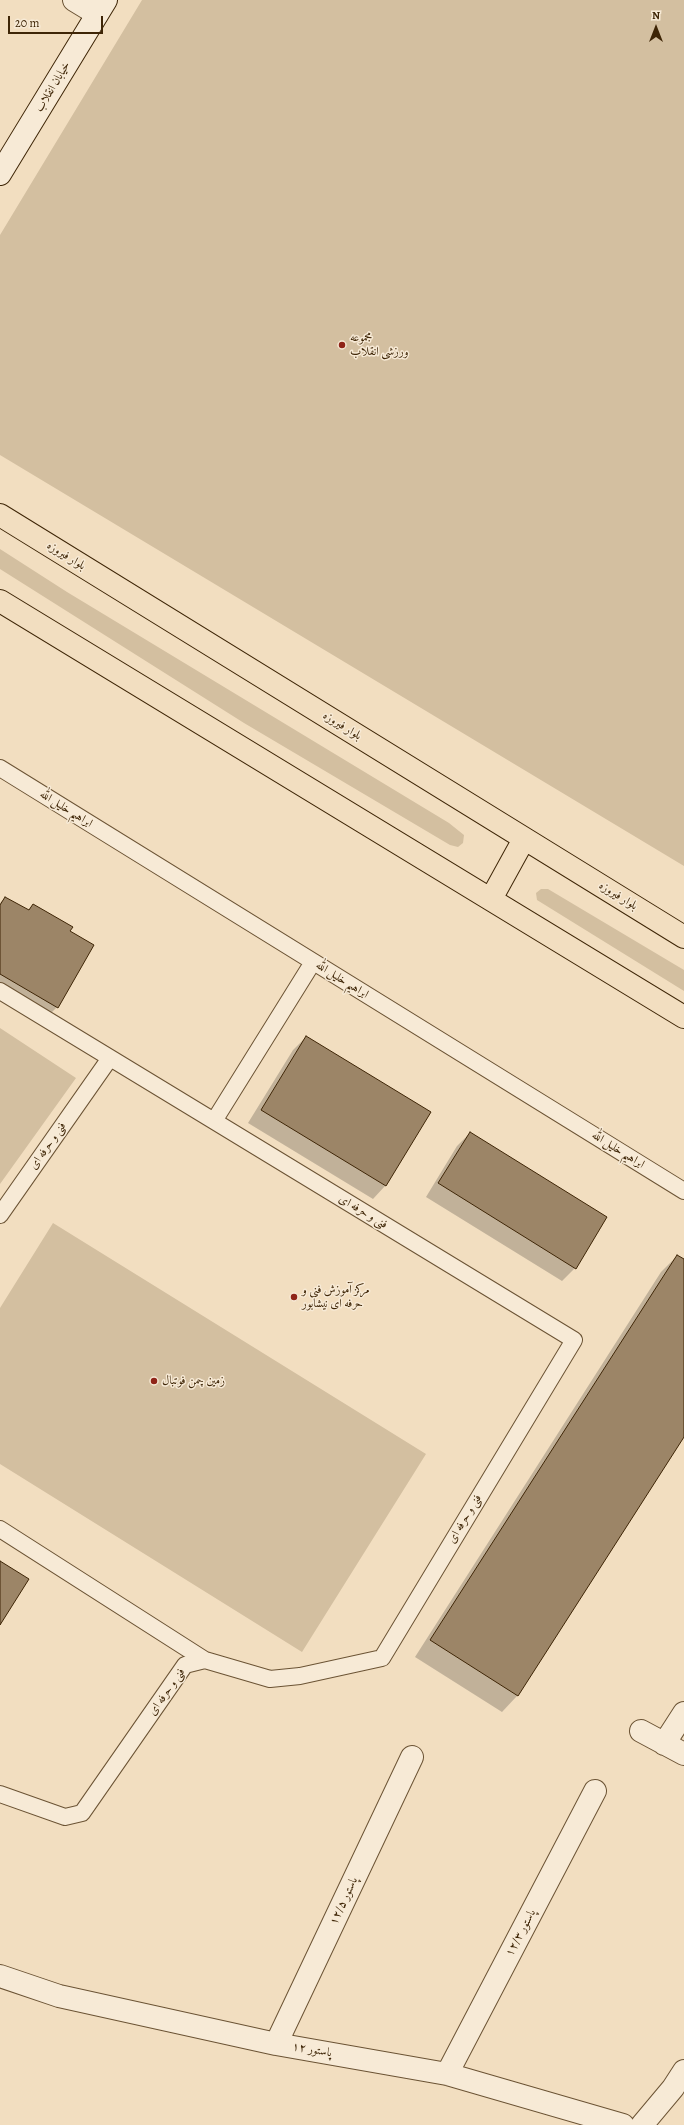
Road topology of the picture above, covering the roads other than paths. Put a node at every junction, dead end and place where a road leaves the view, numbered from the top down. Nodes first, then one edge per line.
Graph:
1 (74, 0) edge
2 (101, 7) edge
3 (0, 174) edge
4 (0, 516) edge
5 (0, 601) edge
6 (0, 768) edge
7 (524, 838) junction
8 (491, 899) junction
9 (684, 937) edge
10 (313, 962) junction
11 (0, 991) edge
12 (684, 1017) edge
13 (110, 1058) junction
14 (214, 1121) junction
15 (684, 1191) edge
16 (0, 1215) edge
17 (0, 1529) edge
18 (205, 1660) junction
19 (684, 1713) edge
20 (641, 1731) dead end
21 (664, 1744) junction
22 (684, 1754) edge
23 (412, 1758) dead end
24 (595, 1791) dead end
25 (0, 1794) edge
26 (0, 1976) edge
27 (276, 2044) junction
28 (447, 2074) junction
29 (680, 2084) edge
30 (623, 2125) edge
31 (642, 2125) edge

1 - 2 street
2 - 3 street, خیابان انقلاب
4 - 7 main road, بلوار فیروزه
5 - 8 main road
6 - 10 lane, ابراهیم خلیل الله
7 - 8 main road
7 - 9 main road, بلوار فیروزه
8 - 12 main road
10 - 14 lane
10 - 15 lane, ابراهیم خلیل الله
11 - 13 lane, فنی و حرفه ای
13 - 14 lane, فنی و حرفه ای
13 - 16 lane, فنی و حرفه ای
14 - 18 lane, فنی و حرفه ای
17 - 18 lane
18 - 25 lane, فنی و حرفه ای
19 - 21 street
20 - 21 street
21 - 22 street
23 - 27 street, پاستور ۱۲/۵
24 - 28 street, پاستور ۱۲/۳
26 - 27 street, ۱۲ پاستور
27 - 28 street, ۱۲ پاستور
28 - 30 street, ۱۲ پاستور
29 - 31 street

